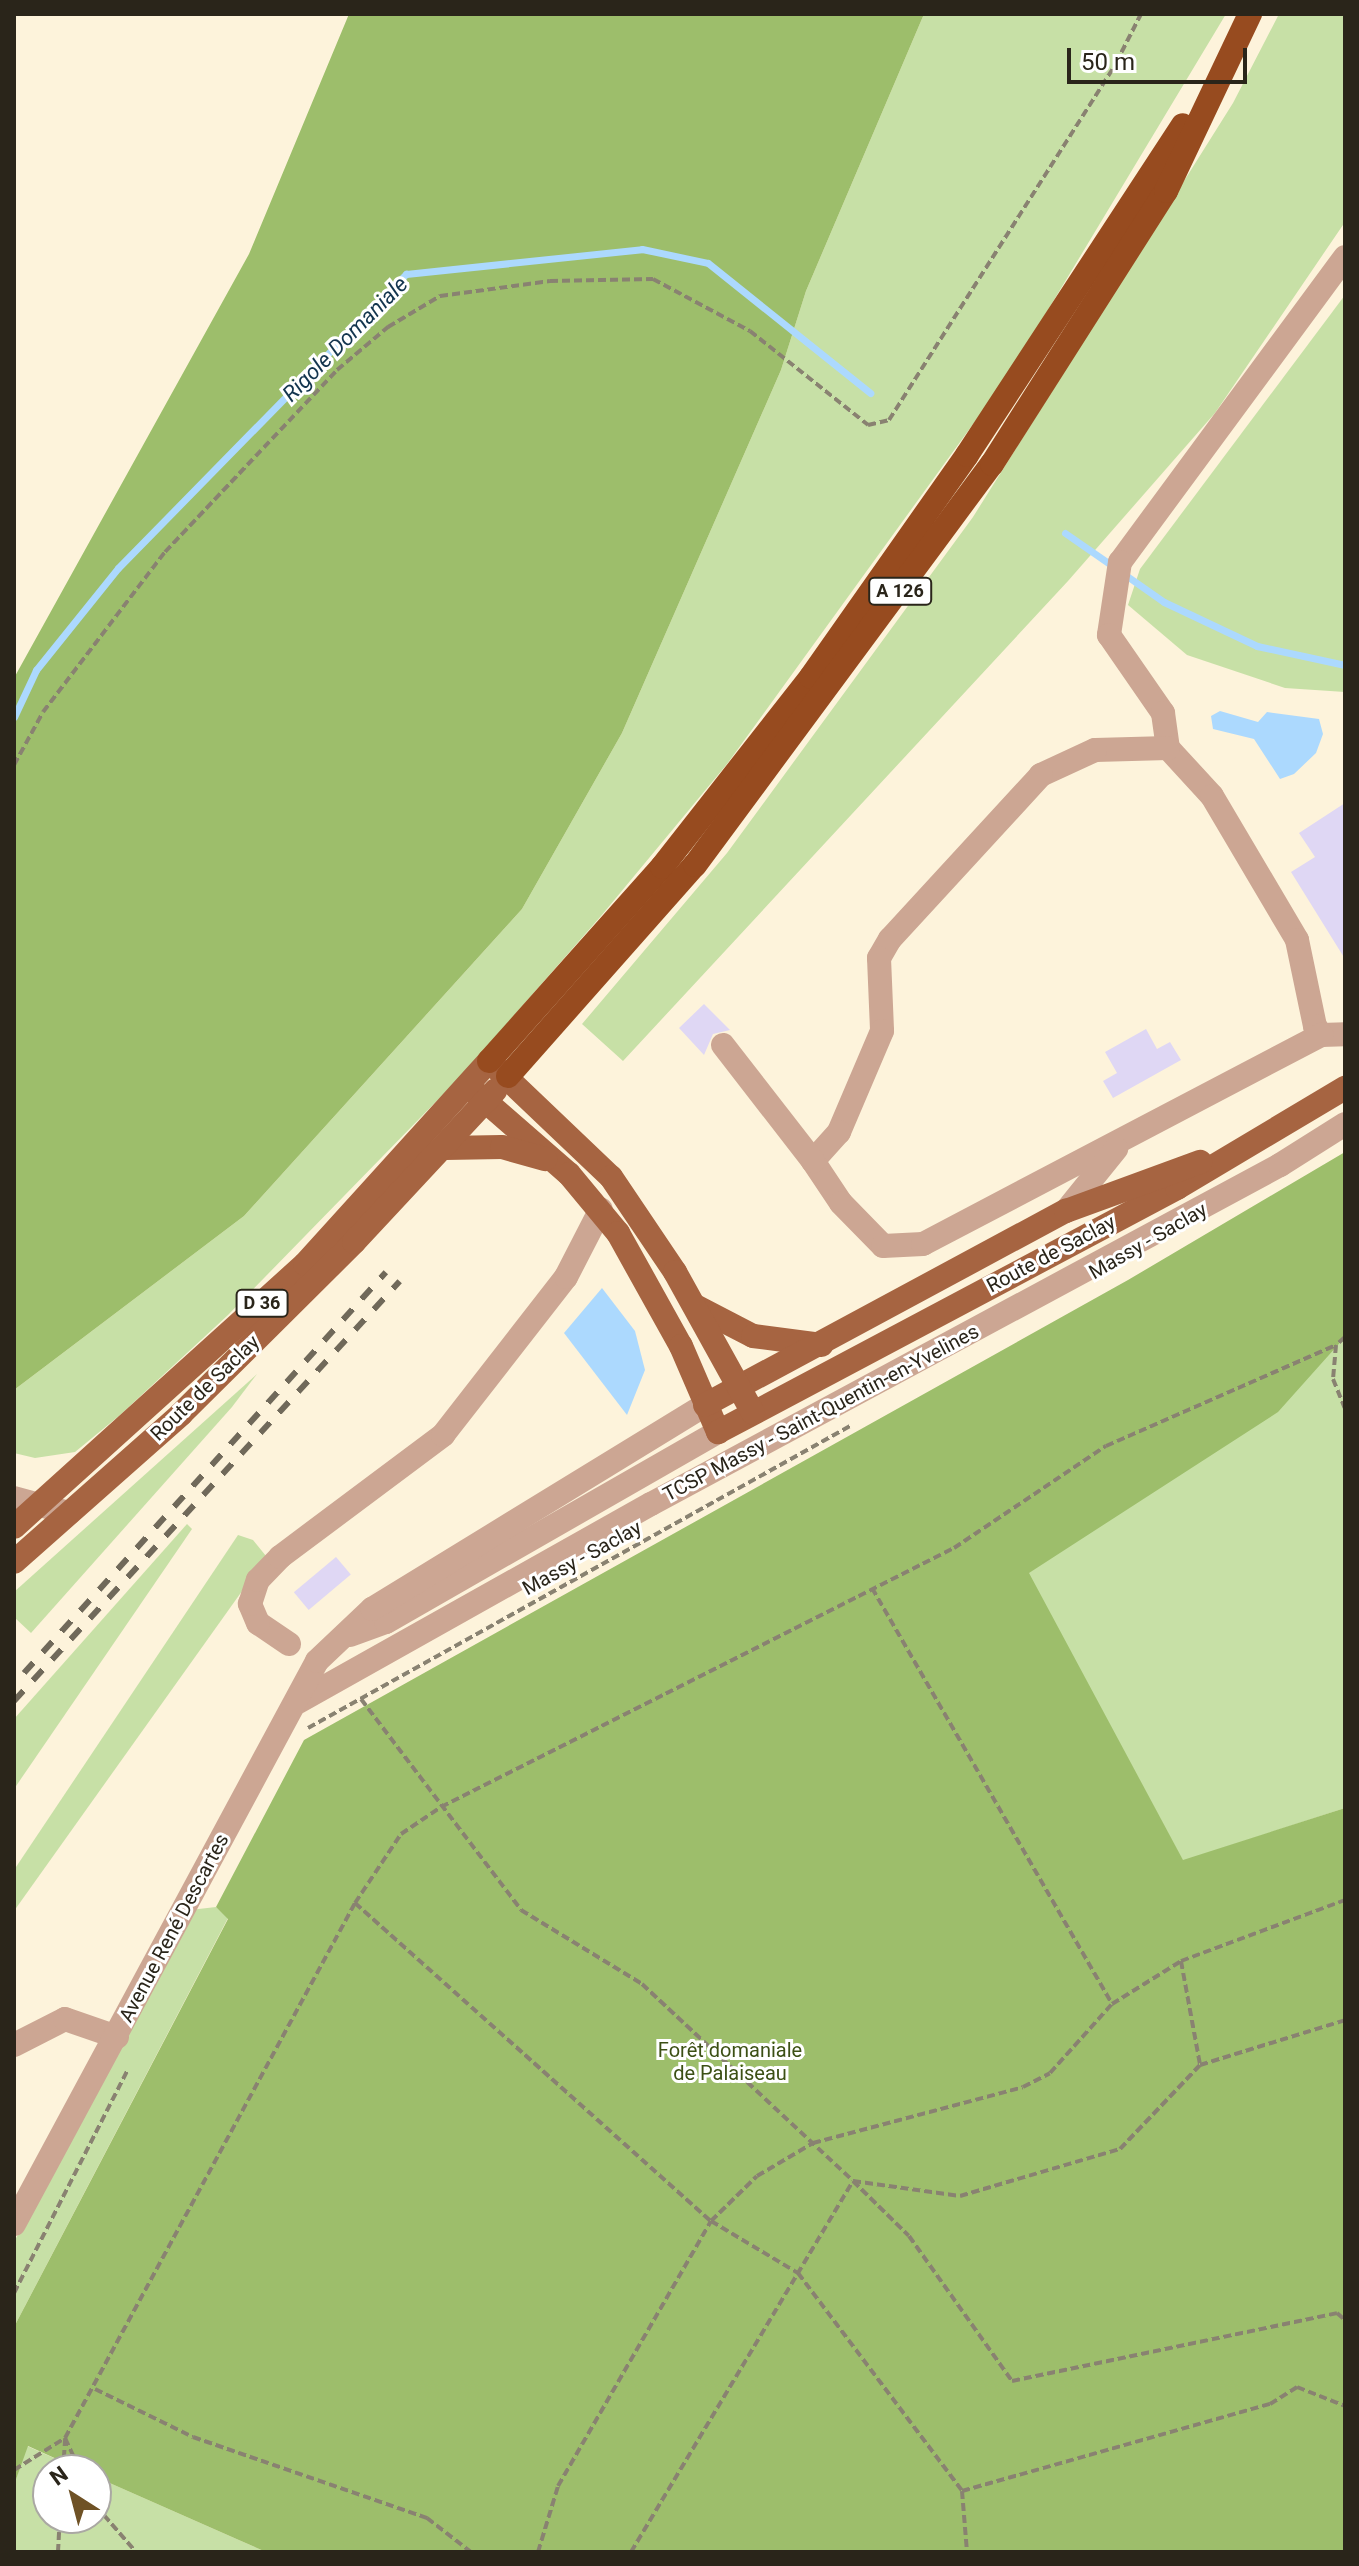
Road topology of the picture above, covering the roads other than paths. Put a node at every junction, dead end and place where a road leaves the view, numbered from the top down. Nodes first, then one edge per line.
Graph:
1 (1250, 14) edge
2 (1345, 257) edge
3 (1168, 748) junction
4 (1333, 1034) edge
5 (723, 1045) dead end
6 (498, 1069) junction
7 (1345, 1088) edge
8 (477, 1093) junction
9 (1345, 1124) edge
10 (1266, 1137) junction
11 (1123, 1141) junction
12 (445, 1148) junction
13 (813, 1161) junction
14 (555, 1162) junction
15 (601, 1209) junction
16 (1066, 1211) junction
17 (693, 1305) junction
18 (821, 1345) junction
19 (739, 1386) junction
20 (705, 1405) junction
21 (753, 1413) junction
22 (718, 1432) junction
23 (14, 1498) edge
24 (40, 1505) junction
25 (69, 1513) junction
26 (14, 1527) edge
27 (15, 1560) edge
28 (340, 1638) junction
29 (289, 1644) dead end
30 (298, 1702) junction
31 (117, 2037) junction
32 (14, 2045) edge
33 (14, 2224) edge

1 - 6 highway, A 126
2 - 3 street
3 - 4 street
3 - 13 street
4 - 11 street
5 - 13 street
6 - 8 main road, Route de Saclay / D 36
6 - 17 main road
7 - 10 main road, Route de Saclay
8 - 12 main road, Route de Saclay / D 36
8 - 14 main road
8 - 24 main road, Route de Saclay / D 36
9 - 30 street, TCSP Massy - Saint-Quentin-en-Yvelines
10 - 16 main road
10 - 21 main road, Route de Saclay
11 - 13 street
11 - 16 street
12 - 14 main road
12 - 25 main road, Route de Saclay / D 36
14 - 15 main road
15 - 20 main road
15 - 29 street
16 - 18 main road
17 - 18 main road
17 - 19 main road
18 - 19 main road
19 - 20 main road
19 - 21 main road
20 - 22 main road
20 - 28 street, Avenue René Descartes
21 - 22 main road, Route de Saclay
22 - 28 street
23 - 24 street
24 - 25 street
24 - 26 main road, Route de Saclay / D 36
25 - 27 main road, Route de Saclay / D 36
28 - 30 street, Avenue René Descartes
30 - 31 street, Avenue René Descartes
31 - 32 street
31 - 33 street, Avenue René Descartes

